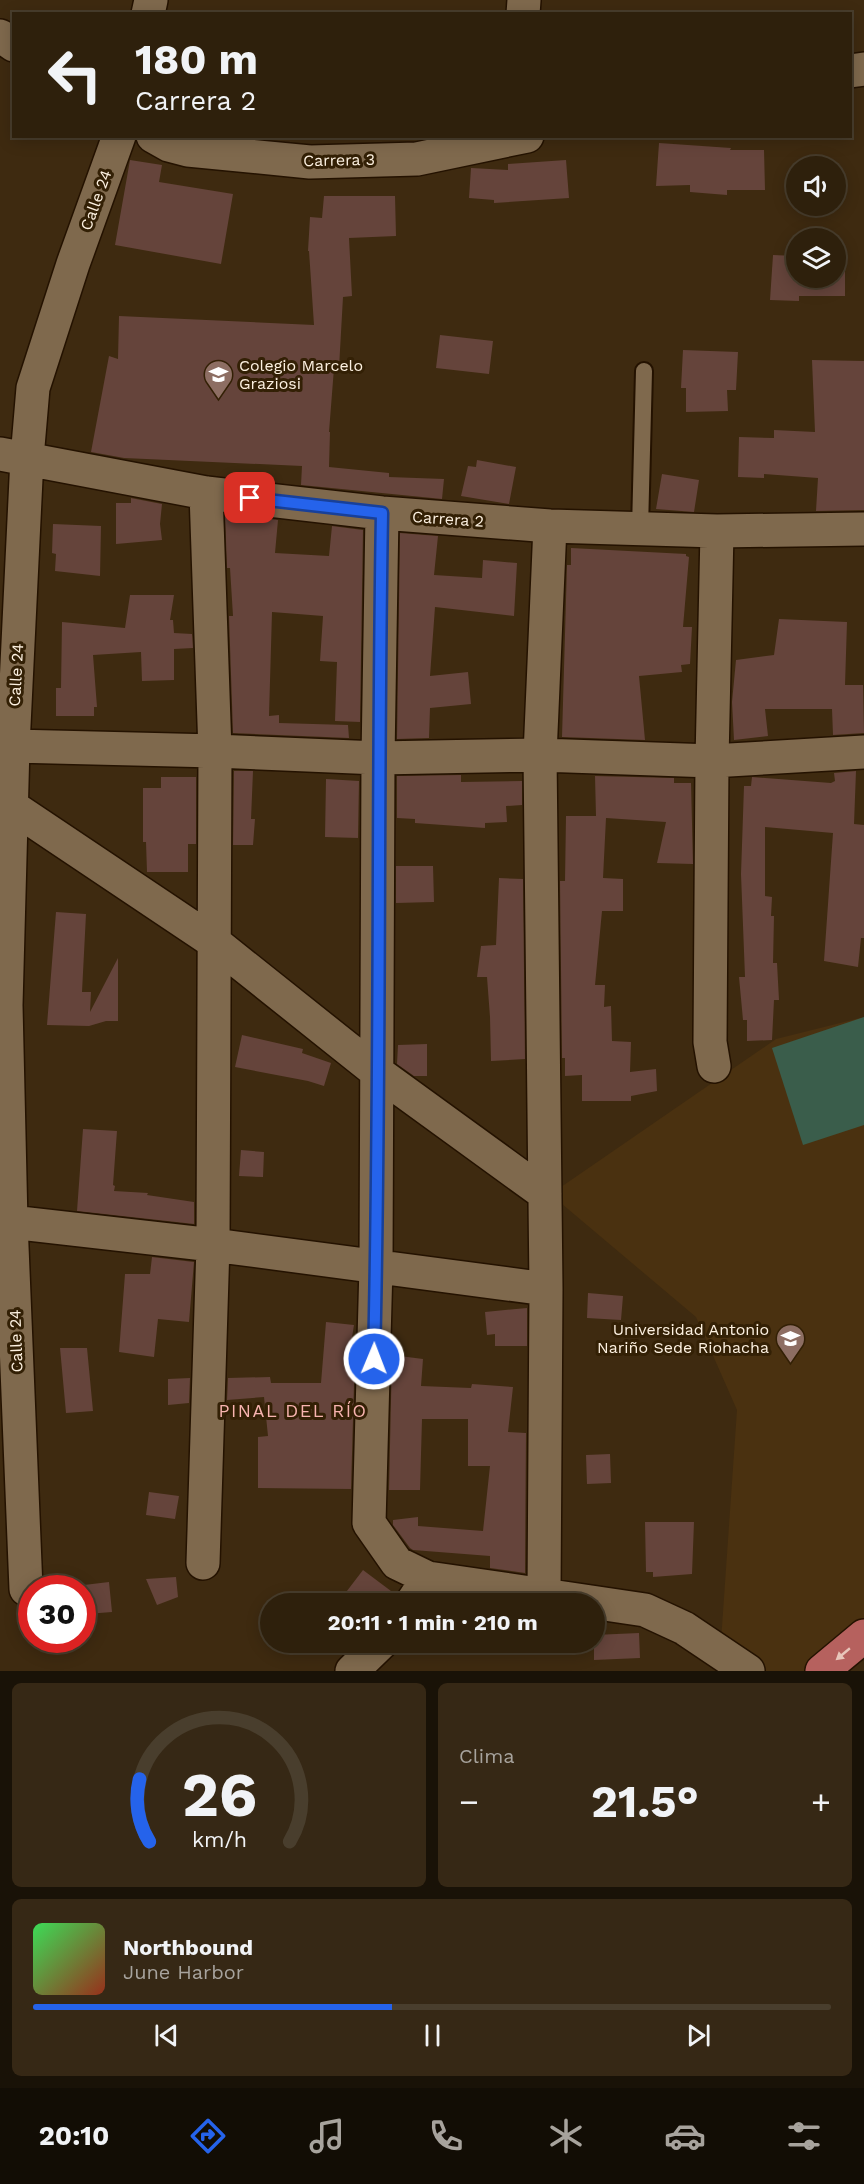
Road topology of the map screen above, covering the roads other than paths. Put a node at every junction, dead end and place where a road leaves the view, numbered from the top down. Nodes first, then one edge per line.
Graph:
1 (118, 138) edge
2 (157, 138) edge
3 (518, 138) edge
4 (644, 372) dead end
5 (13, 456) edge
6 (206, 493) junction
7 (382, 513) junction
8 (550, 526) junction
9 (640, 529) junction
10 (864, 529) edge
11 (717, 531) junction
12 (13, 746) junction
13 (215, 751) junction
14 (864, 752) edge
15 (540, 755) junction
16 (378, 759) junction
17 (712, 761) junction
18 (11, 806) junction
19 (214, 942) junction
20 (3, 1003) edge
21 (714, 1066) dead end
22 (377, 1072) junction
23 (545, 1194) junction
24 (11, 1222) junction
25 (213, 1245) junction
26 (376, 1266) junction
27 (546, 1289) junction
28 (203, 1563) dead end
29 (25, 1575) edge
30 (420, 1591) edge
31 (482, 1593) edge
32 (544, 1593) edge
33 (605, 1604) edge
34 (864, 1636) edge
35 (371, 1653) edge
36 (352, 1671) edge
37 (748, 1671) edge
38 (822, 1671) edge

1 - 5 street, Calle 24
2 - 3 street, Carrera 3
4 - 9 lane
5 - 6 street, Carrera 2
5 - 12 street, Calle 24
6 - 7 street, Carrera 2
6 - 13 street
7 - 8 street, Carrera 2
7 - 16 street
8 - 9 street, Carrera 2
8 - 15 street
9 - 11 street, Carrera 2
10 - 11 street, Carrera 2
11 - 17 street
12 - 13 street
12 - 18 street, Calle 24
13 - 16 street
13 - 19 street
14 - 17 street
15 - 16 street
15 - 17 street
15 - 23 street
16 - 22 street
17 - 21 street
18 - 19 street
18 - 20 street, Calle 24
19 - 22 street
19 - 25 street
20 - 24 street, Calle 24
22 - 23 street
22 - 26 street
23 - 27 street
24 - 25 street
24 - 29 street, Calle 24
25 - 26 street
25 - 28 street
26 - 27 street
26 - 30 street
27 - 32 street
30 - 31 street
33 - 37 street
34 -> 38 highway
35 - 36 street

